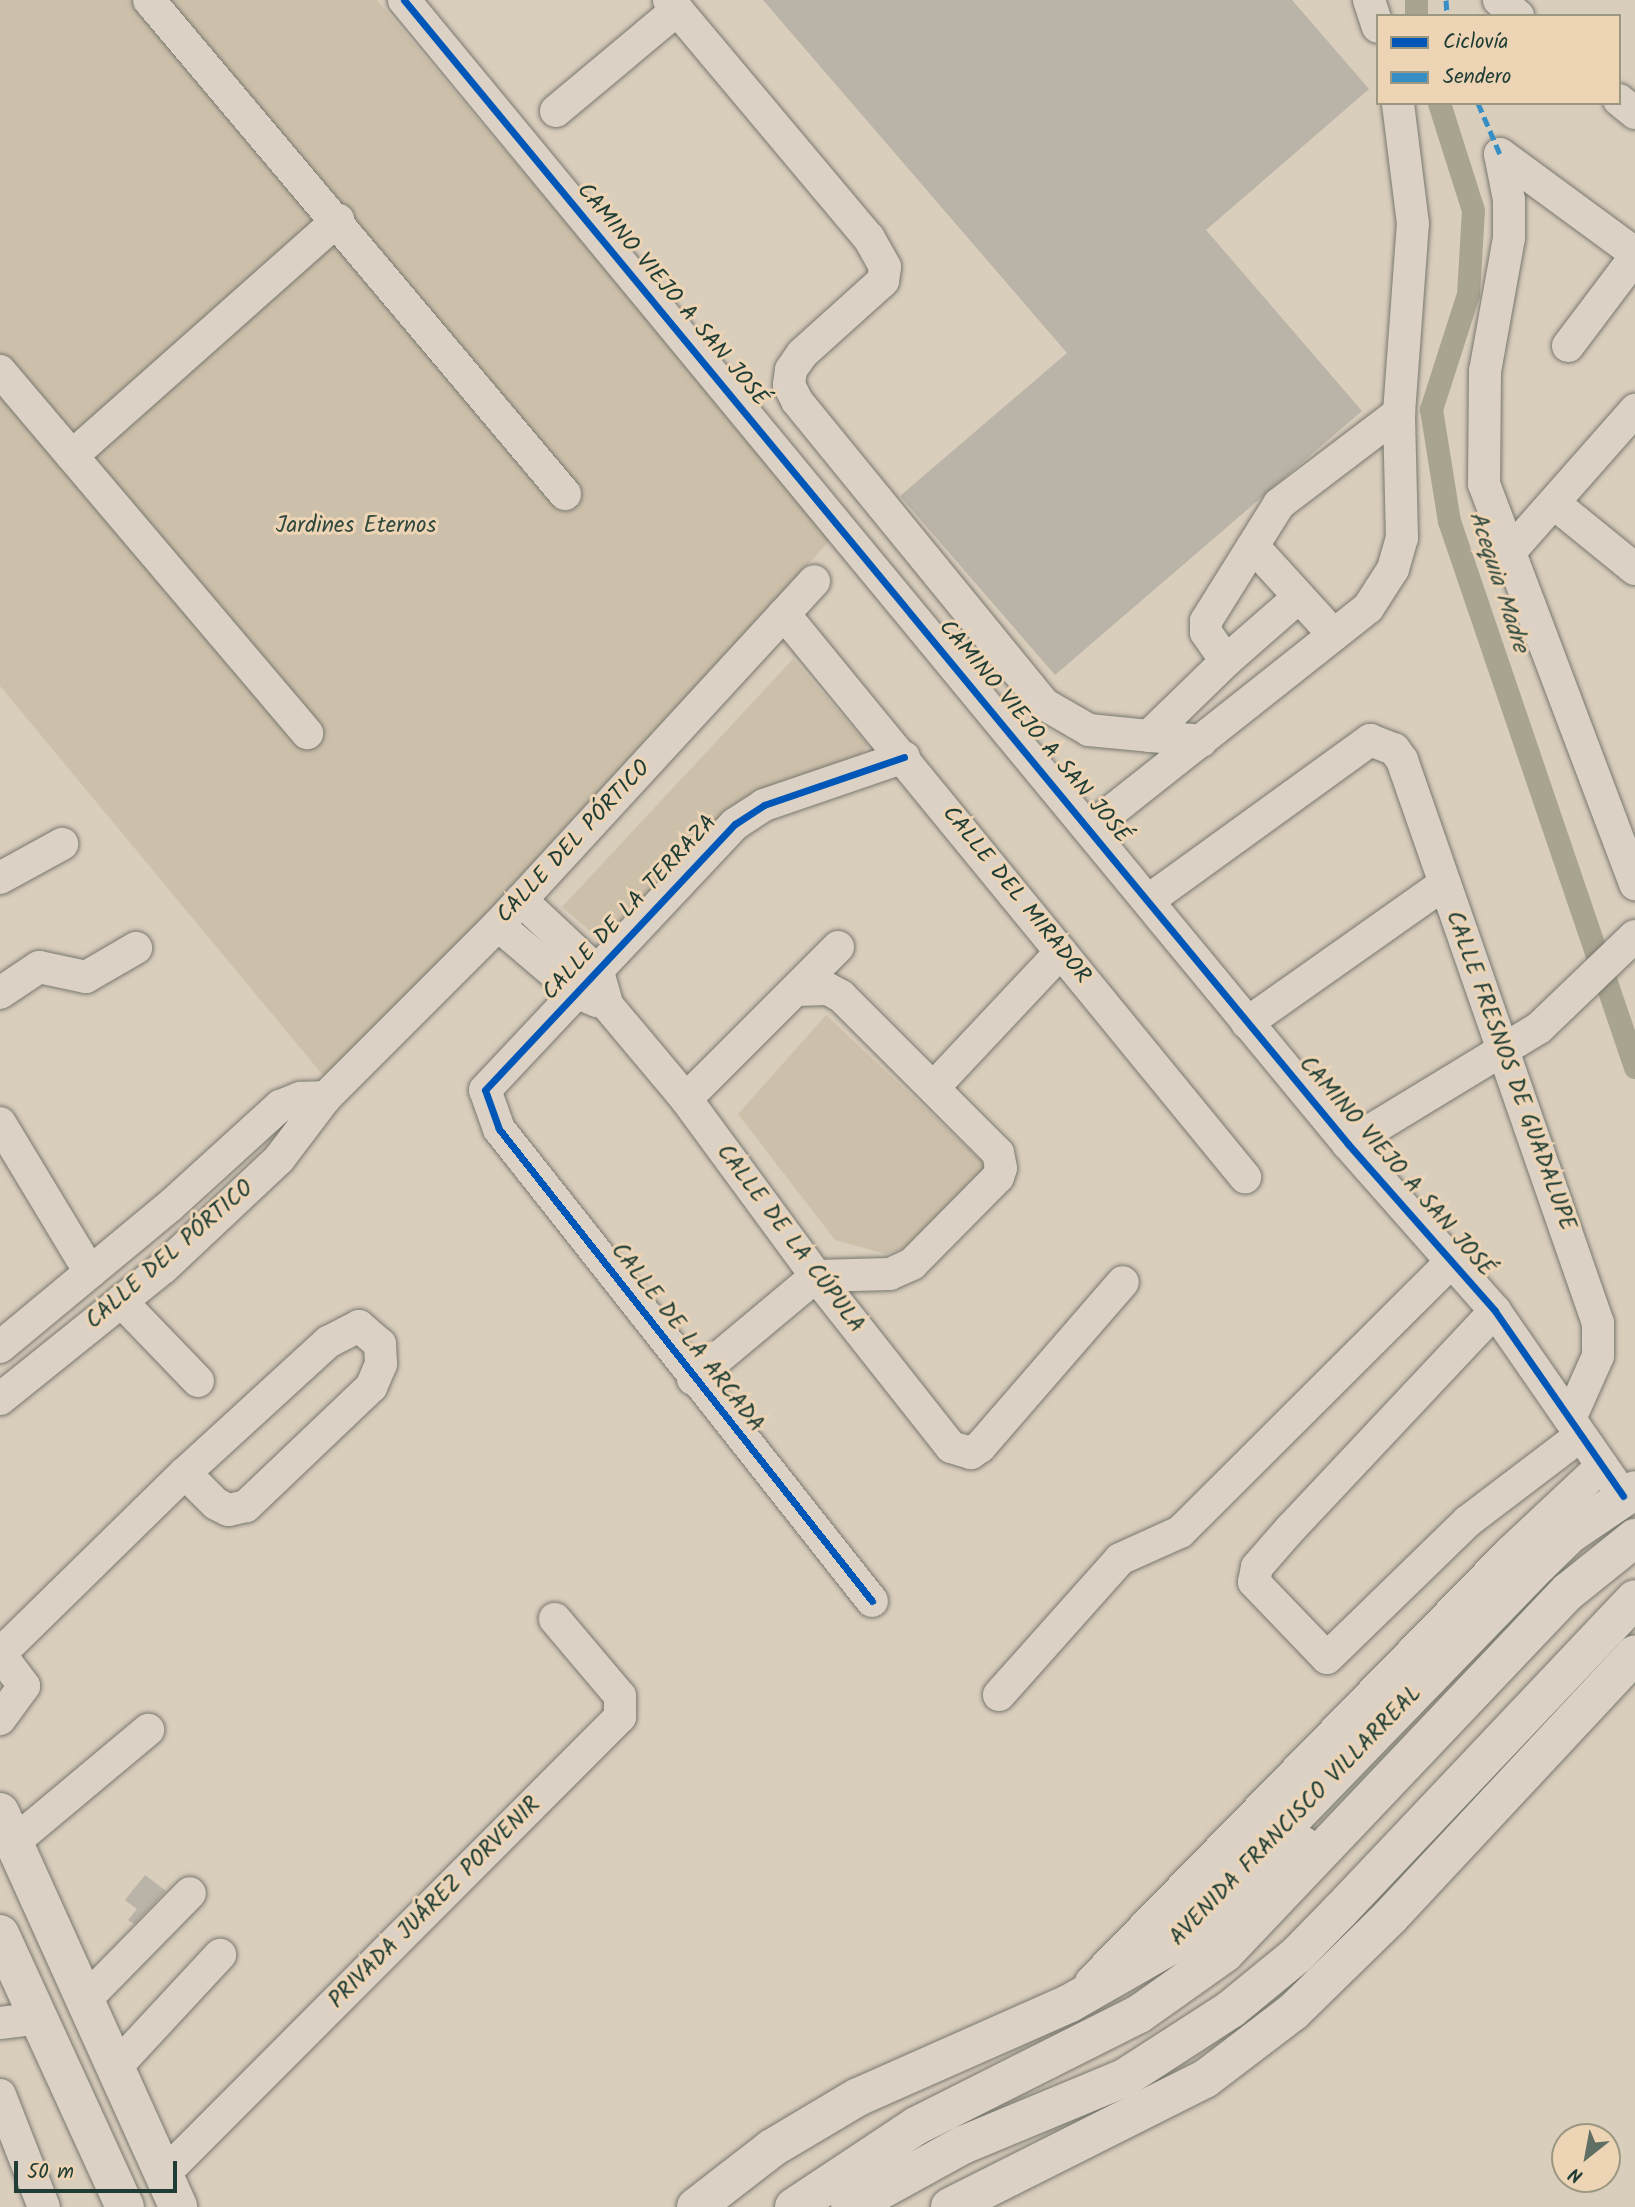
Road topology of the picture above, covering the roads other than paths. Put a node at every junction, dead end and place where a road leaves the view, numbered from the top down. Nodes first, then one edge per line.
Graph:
1 (149, 0) edge
2 (404, 0) edge
3 (1369, 0) edge
4 (673, 5) edge
5 (1376, 21) edge
6 (1621, 102) edge
7 (1398, 105) edge
8 (556, 111) dead end
9 (1635, 113) edge
10 (338, 220) junction
11 (1635, 255) edge
12 (1568, 346) dead end
13 (0, 371) edge
14 (1635, 410) edge
15 (1399, 412) junction
16 (72, 456) junction
17 (565, 494) dead end
18 (1555, 504) junction
19 (1253, 546) junction
20 (1509, 553) junction
21 (1635, 569) edge
22 (814, 581) dead end
23 (1299, 597) junction
24 (784, 614) junction
25 (1334, 635) junction
26 (1226, 662) junction
27 (307, 733) dead end
28 (1149, 736) junction
29 (1201, 741) junction
30 (904, 757) junction
31 (1089, 829) junction
32 (62, 844) dead end
33 (0, 878) edge
34 (1444, 884) junction
35 (1635, 884) edge
36 (521, 900) junction
37 (1149, 900) junction
38 (498, 925) junction
39 (1628, 943) edge
40 (838, 947) dead end
41 (136, 948) dead end
42 (1061, 952) junction
43 (588, 983) junction
44 (797, 990) junction
45 (0, 993) edge
46 (1247, 1023) junction
47 (1504, 1047) junction
48 (934, 1086) junction
49 (485, 1090) joint
50 (326, 1097) junction
51 (685, 1099) junction
52 (0, 1123) edge
53 (1348, 1144) junction
54 (1245, 1177) dead end
55 (1452, 1261) junction
56 (90, 1272) junction
57 (816, 1276) junction
58 (1123, 1282) dead end
59 (121, 1301) junction
60 (1495, 1311) junction
61 (0, 1347) edge
62 (693, 1379) junction
63 (198, 1381) dead end
64 (0, 1399) edge
65 (1575, 1427) junction
66 (185, 1473) junction
67 (1620, 1484) edge
68 (1635, 1538) edge
69 (1635, 1599) edge
70 (872, 1601) dead end
71 (555, 1619) dead end
72 (1, 1654) edge
73 (1635, 1654) edge
74 (999, 1695) dead end
75 (1466, 1705) junction
76 (0, 1719) edge
77 (148, 1730) dead end
78 (7, 1827) edge
79 (16, 1884) edge
80 (190, 1893) dead end
81 (0, 1934) edge
82 (1168, 1947) junction
83 (220, 1955) dead end
84 (84, 2001) junction
85 (1070, 2003) junction
86 (38, 2018) junction
87 (0, 2023) edge
88 (114, 2069) junction
89 (0, 2095) edge
90 (170, 2191) edge
91 (44, 2207) edge
92 (124, 2207) edge
93 (696, 2207) edge
94 (794, 2207) edge
95 (850, 2207) edge
96 (950, 2207) edge

1 - 10 street
2 - 31 street, CAMINO VIEJO A SAN JOSÉ
3 - 5 street
4 - 8 street
4 - 28 street
6 - 9 street
7 - 15 street
10 - 16 street
10 - 17 street
11 - 12 street
11 - 20 street
13 - 16 street
14 - 18 street
15 - 19 street
15 - 25 street
16 - 27 street
18 - 20 street
18 - 21 street
19 - 23 street
19 - 26 street
20 - 35 street
22 - 24 street, CALLE DEL PÓRTICO
23 - 25 street
23 - 26 street
24 - 30 street, CALLE DEL MIRADOR
24 - 36 street, CALLE DEL PÓRTICO
25 - 29 street
26 - 28 street
28 - 29 street
29 - 31 street
30 - 42 street, CALLE DEL MIRADOR
30 - 43 street, CALLE DE LA TERRAZA
31 - 37 street, CAMINO VIEJO A SAN JOSÉ
32 - 33 street
34 - 37 street, CALLE FRESNOS DE GUADALUPE
34 - 46 street
34 - 47 street, CALLE FRESNOS DE GUADALUPE
36 - 38 street, CALLE DEL PÓRTICO
36 - 43 street, CALLE DE LA CÚPULA
37 - 46 street, CAMINO VIEJO A SAN JOSÉ
38 - 43 street, CALLE DE LA CÚPULA
38 - 50 street, CALLE DEL PÓRTICO
39 - 47 street
40 - 44 street
41 - 45 street
42 - 48 street
42 - 54 street, CALLE DEL MIRADOR
43 - 49 street, CALLE DE LA TERRAZA
43 - 51 street, CALLE DE LA CÚPULA
44 - 48 street
44 - 51 street
46 - 53 street, CAMINO VIEJO A SAN JOSÉ
47 - 53 street
47 - 65 street, CALLE FRESNOS DE GUADALUPE
48 - 57 street
49 - 62 street, CALLE DE LA ARCADA
50 - 56 street, CALLE DEL PÓRTICO
50 - 59 street, CALLE DEL PÓRTICO
51 - 57 street, CALLE DE LA CÚPULA
52 - 56 street
53 - 55 street, CAMINO VIEJO A SAN JOSÉ
55 - 60 street, CAMINO VIEJO A SAN JOSÉ
55 - 74 street
56 - 61 street, CALLE DEL PÓRTICO
57 - 58 street, CALLE DE LA CÚPULA
57 - 62 street
59 - 63 street
59 - 64 street, CALLE DEL PÓRTICO
60 - 65 street, CAMINO VIEJO A SAN JOSÉ
60 - 65 street
62 - 70 street, CALLE DE LA ARCADA
65 - 67 street, CAMINO VIEJO A SAN JOSÉ
66 - 66 street
66 - 72 street
67 - 82 main road, AVENIDA FRANCISCO VILLARREAL
67 - 85 street
68 - 75 main road, AVENIDA FRANCISCO VILLARREAL
69 - 95 main road
71 - 90 street, PRIVADA JUÁREZ PORVENIR
72 - 76 street
73 - 96 main road
75 - 82 main road
75 - 94 main road, AVENIDA FRANCISCO VILLARREAL
77 - 78 street
78 - 79 main road
79 - 84 main road
80 - 84 street
81 - 86 main road
82 - 85 main road, AVENIDA FRANCISCO VILLARREAL
83 - 88 street
84 - 88 main road
85 - 93 main road, AVENIDA FRANCISCO VILLARREAL
86 - 87 street
86 - 92 main road
88 - 90 main road
89 - 91 street

